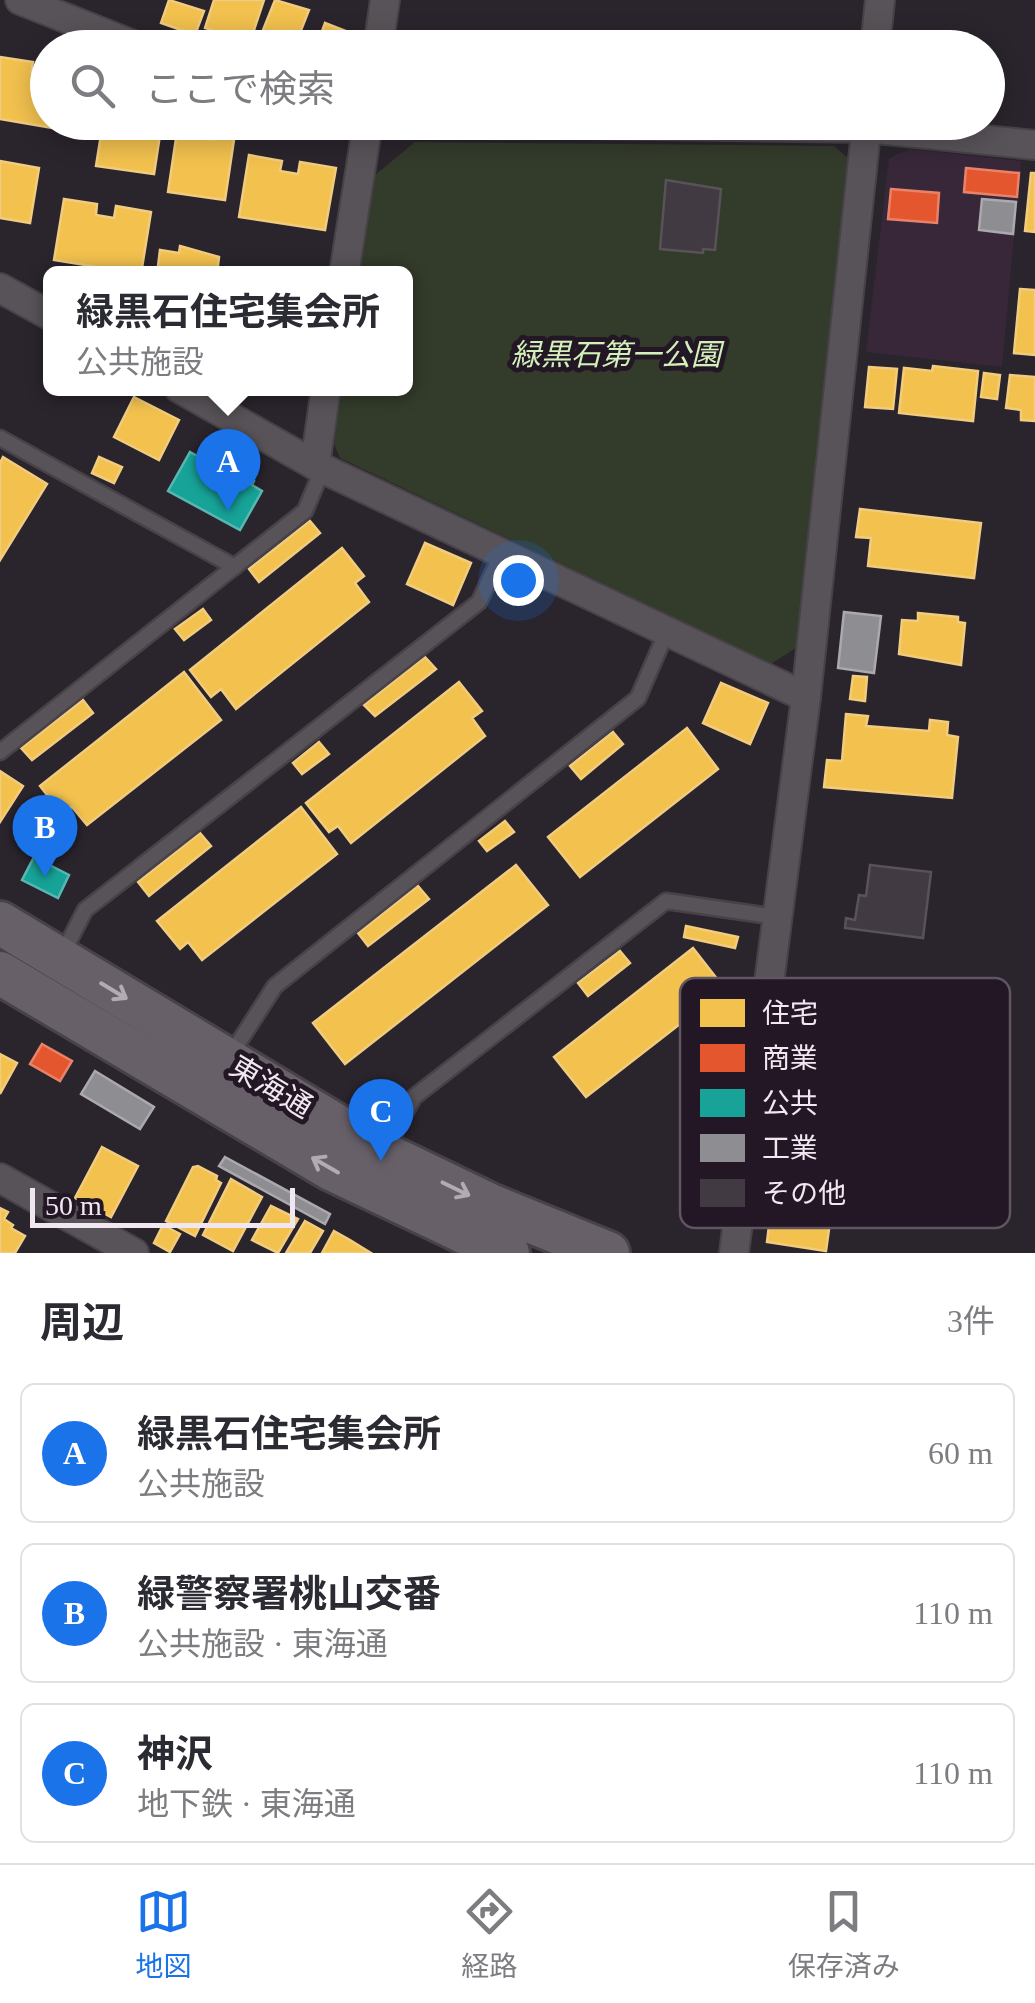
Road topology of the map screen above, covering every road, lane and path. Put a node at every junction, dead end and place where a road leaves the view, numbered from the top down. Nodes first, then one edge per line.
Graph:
1 (20, 0) edge
2 (385, 0) edge
3 (880, 0) edge
4 (96, 30) edge
5 (381, 30) edge
6 (877, 30) edge
7 (365, 140) edge
8 (865, 140) edge
9 (993, 140) edge
10 (1035, 145) edge
11 (345, 266) edge
12 (0, 288) edge
13 (43, 312) edge
14 (193, 396) edge
15 (325, 396) edge
16 (0, 438) edge
17 (319, 467) junction
18 (502, 553) junction
19 (234, 567) junction
20 (667, 631) junction
21 (806, 697) junction
22 (0, 752) edge
23 (778, 916) junction
24 (30, 941) edge
25 (770, 978) edge
26 (3, 981) edge
27 (228, 1061) junction
28 (384, 1154) junction
29 (0, 1178) edge
30 (737, 1228) edge
31 (134, 1253) edge
32 (508, 1253) edge
33 (608, 1253) edge
34 (734, 1253) edge

1 - 4 street
2 - 5 street
3 - 6 street
7 - 11 street
8 - 21 street
9 - 10 street
12 - 13 street
14 - 17 street
15 - 17 street
16 - 19 lane
17 - 18 street
17 - 19 lane
18 - 20 street
18 - 24 lane
19 - 22 lane
20 - 21 street
20 - 27 lane
21 - 23 street
23 - 25 street
23 - 28 lane
24 - 26 street
24 -> 27 main road, 東海通
32 -> 26 main road, 東海通
27 - 28 main road, 東海通
28 -> 33 main road, 東海通
29 - 31 street
30 - 34 street

